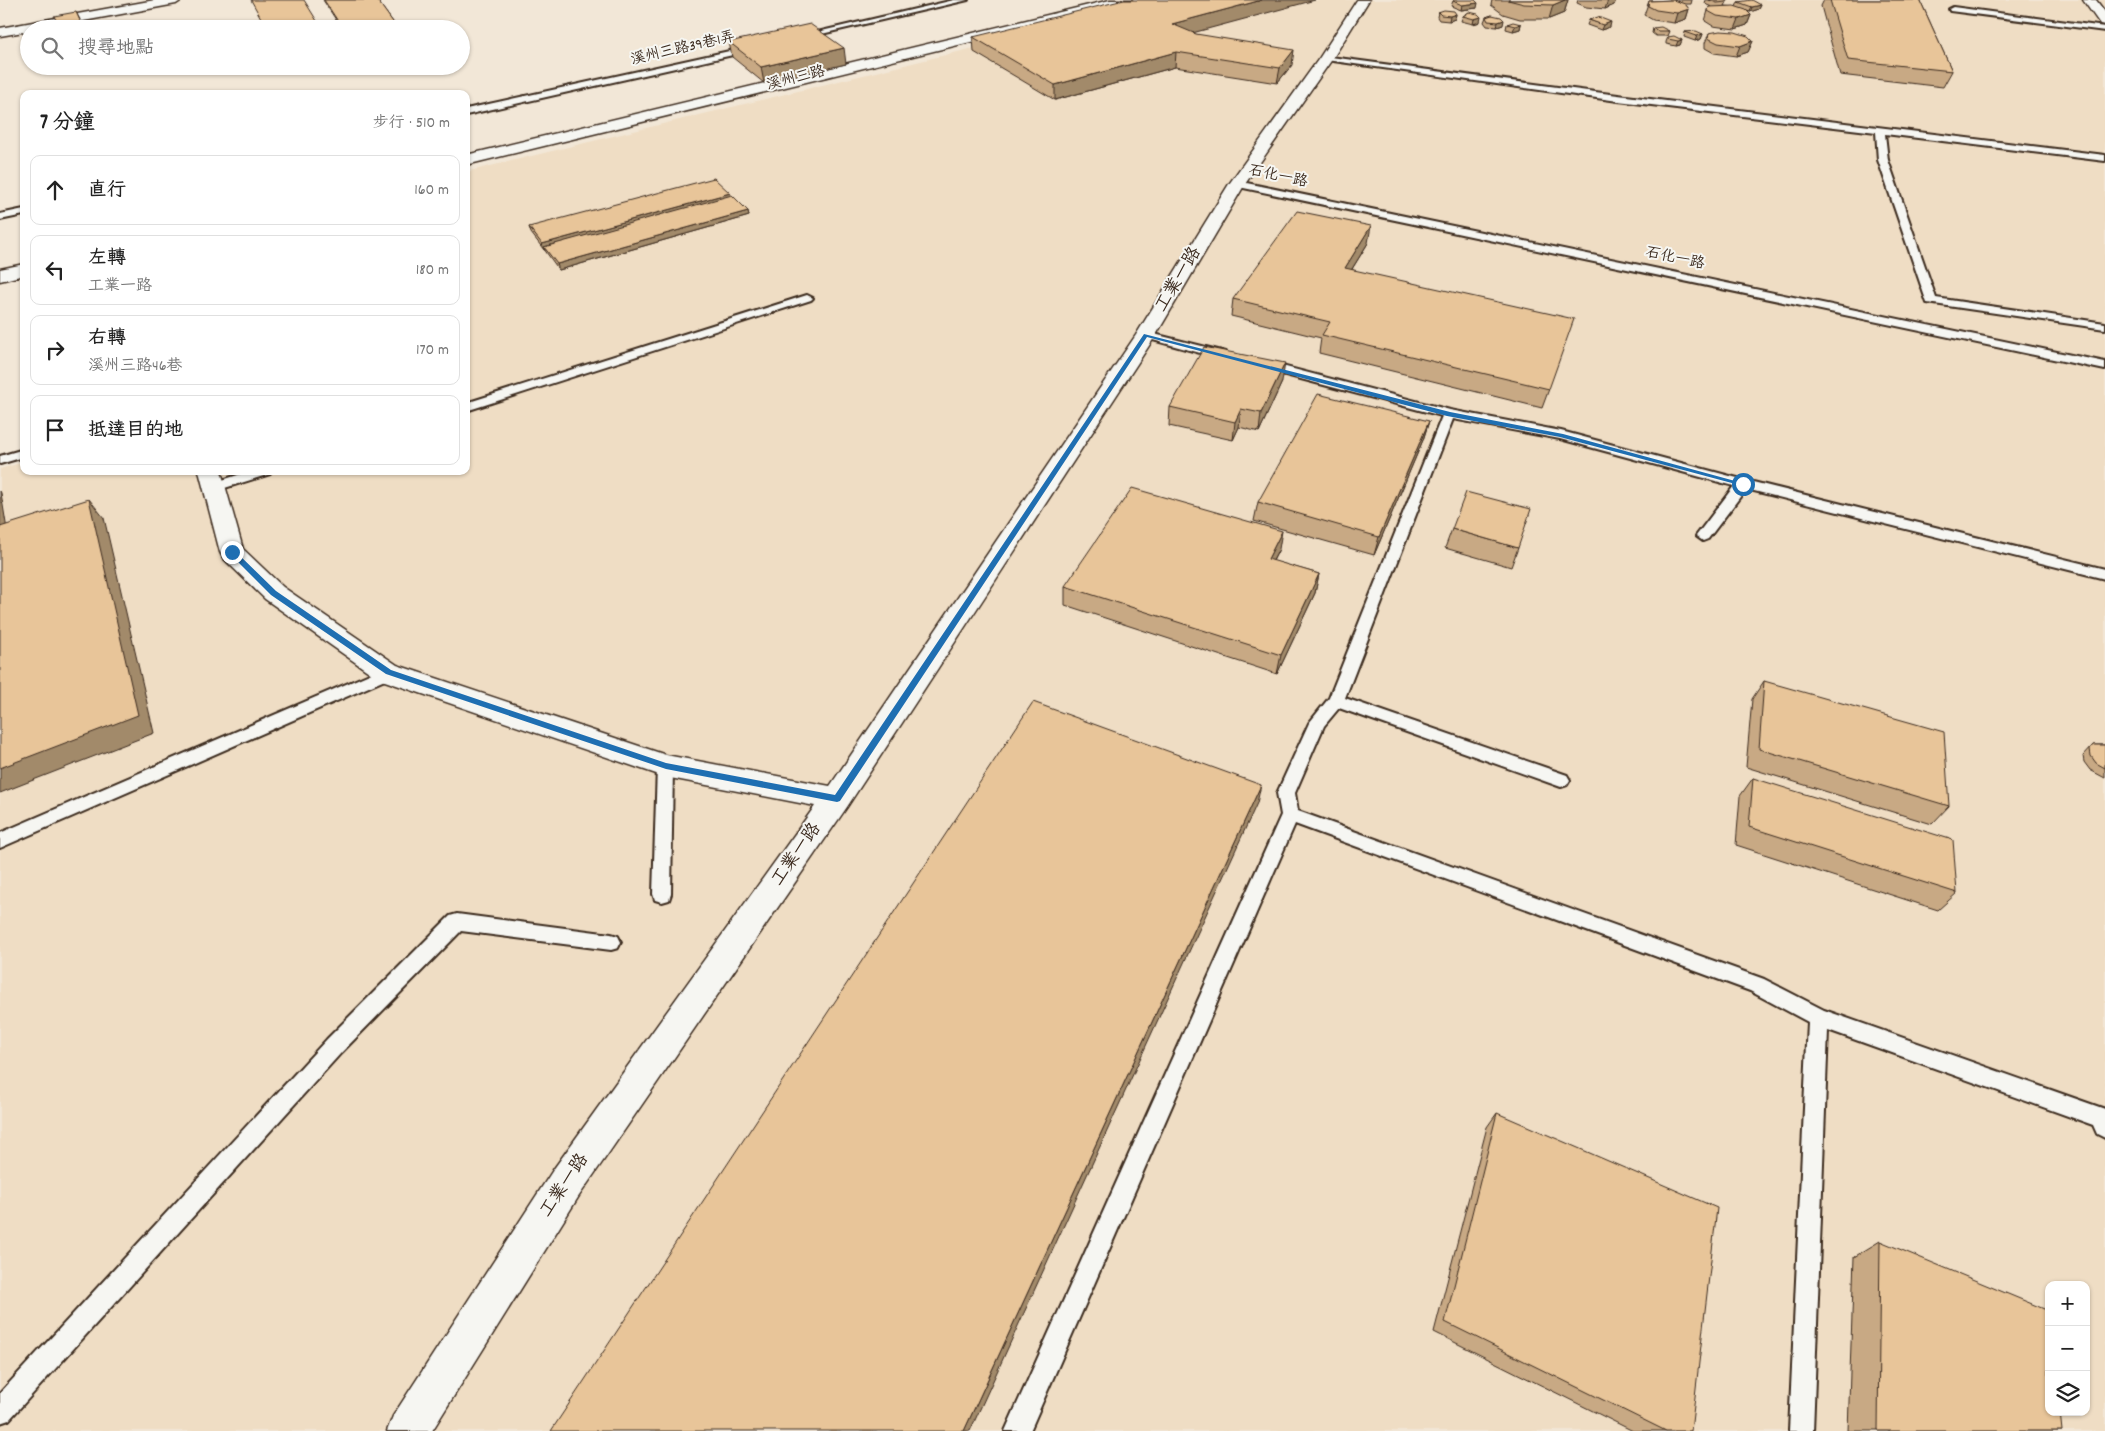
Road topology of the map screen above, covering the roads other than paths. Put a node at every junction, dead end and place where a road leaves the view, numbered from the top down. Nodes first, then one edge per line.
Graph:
1 (176, 0) edge
2 (964, 0) edge
3 (1126, 0) edge
4 (1363, 0) edge
5 (2089, 0) edge
6 (1953, 9) dead end
7 (66, 20) edge
8 (2105, 21) edge
9 (20, 28) edge
10 (2105, 29) edge
11 (0, 32) edge
12 (788, 40) edge
13 (759, 46) edge
14 (1326, 58) junction
15 (470, 111) edge
16 (1880, 131) junction
17 (2105, 158) edge
18 (470, 159) edge
19 (1237, 184) junction
20 (20, 213) edge
21 (0, 217) edge
22 (20, 270) edge
23 (0, 275) edge
24 (807, 298) dead end
25 (2105, 326) edge
26 (1146, 335) junction
27 (1231, 357) edge
28 (1250, 362) edge
29 (2105, 366) edge
30 (470, 401) edge
31 (1449, 414) junction
32 (20, 454) edge
33 (0, 460) edge
34 (238, 475) edge
35 (212, 479) edge
36 (1743, 484) junction
37 (1703, 536) dead end
38 (2105, 574) edge
39 (388, 672) junction
40 (1336, 701) junction
41 (666, 766) junction
42 (1561, 780) dead end
43 (837, 799) junction
44 (1290, 815) junction
45 (0, 841) edge
46 (662, 894) dead end
47 (611, 942) dead end
48 (1818, 1017) junction
49 (2105, 1127) edge
50 (0, 1411) edge
51 (408, 1431) edge
52 (1018, 1431) edge
53 (1801, 1431) edge

1 - 7 street
2 - 12 lane
3 - 18 street, 溪州三路
4 - 14 street, 工業一路
5 - 8 street
6 - 10 lane
9 - 11 street
13 - 15 lane, 溪州三路39巷1弄
14 - 16 lane
14 - 19 street, 工業一路
16 - 17 lane
16 - 25 lane
19 - 26 street, 工業一路
19 - 29 lane, 石化一路
20 - 21 lane
22 - 23 street
24 - 30 lane
26 - 27 lane
26 - 43 street, 工業一路
28 - 31 lane
31 - 36 lane
31 - 40 lane
32 - 33 lane
34 - 35 lane
35 - 39 street
36 - 37 lane
36 - 38 lane
39 - 41 street
39 - 45 lane
40 - 42 lane
40 - 44 lane
41 - 43 street
41 - 46 lane
43 - 51 street, 工業一路
44 - 48 lane
44 - 52 lane
47 - 50 lane
48 - 49 lane
48 - 53 lane

